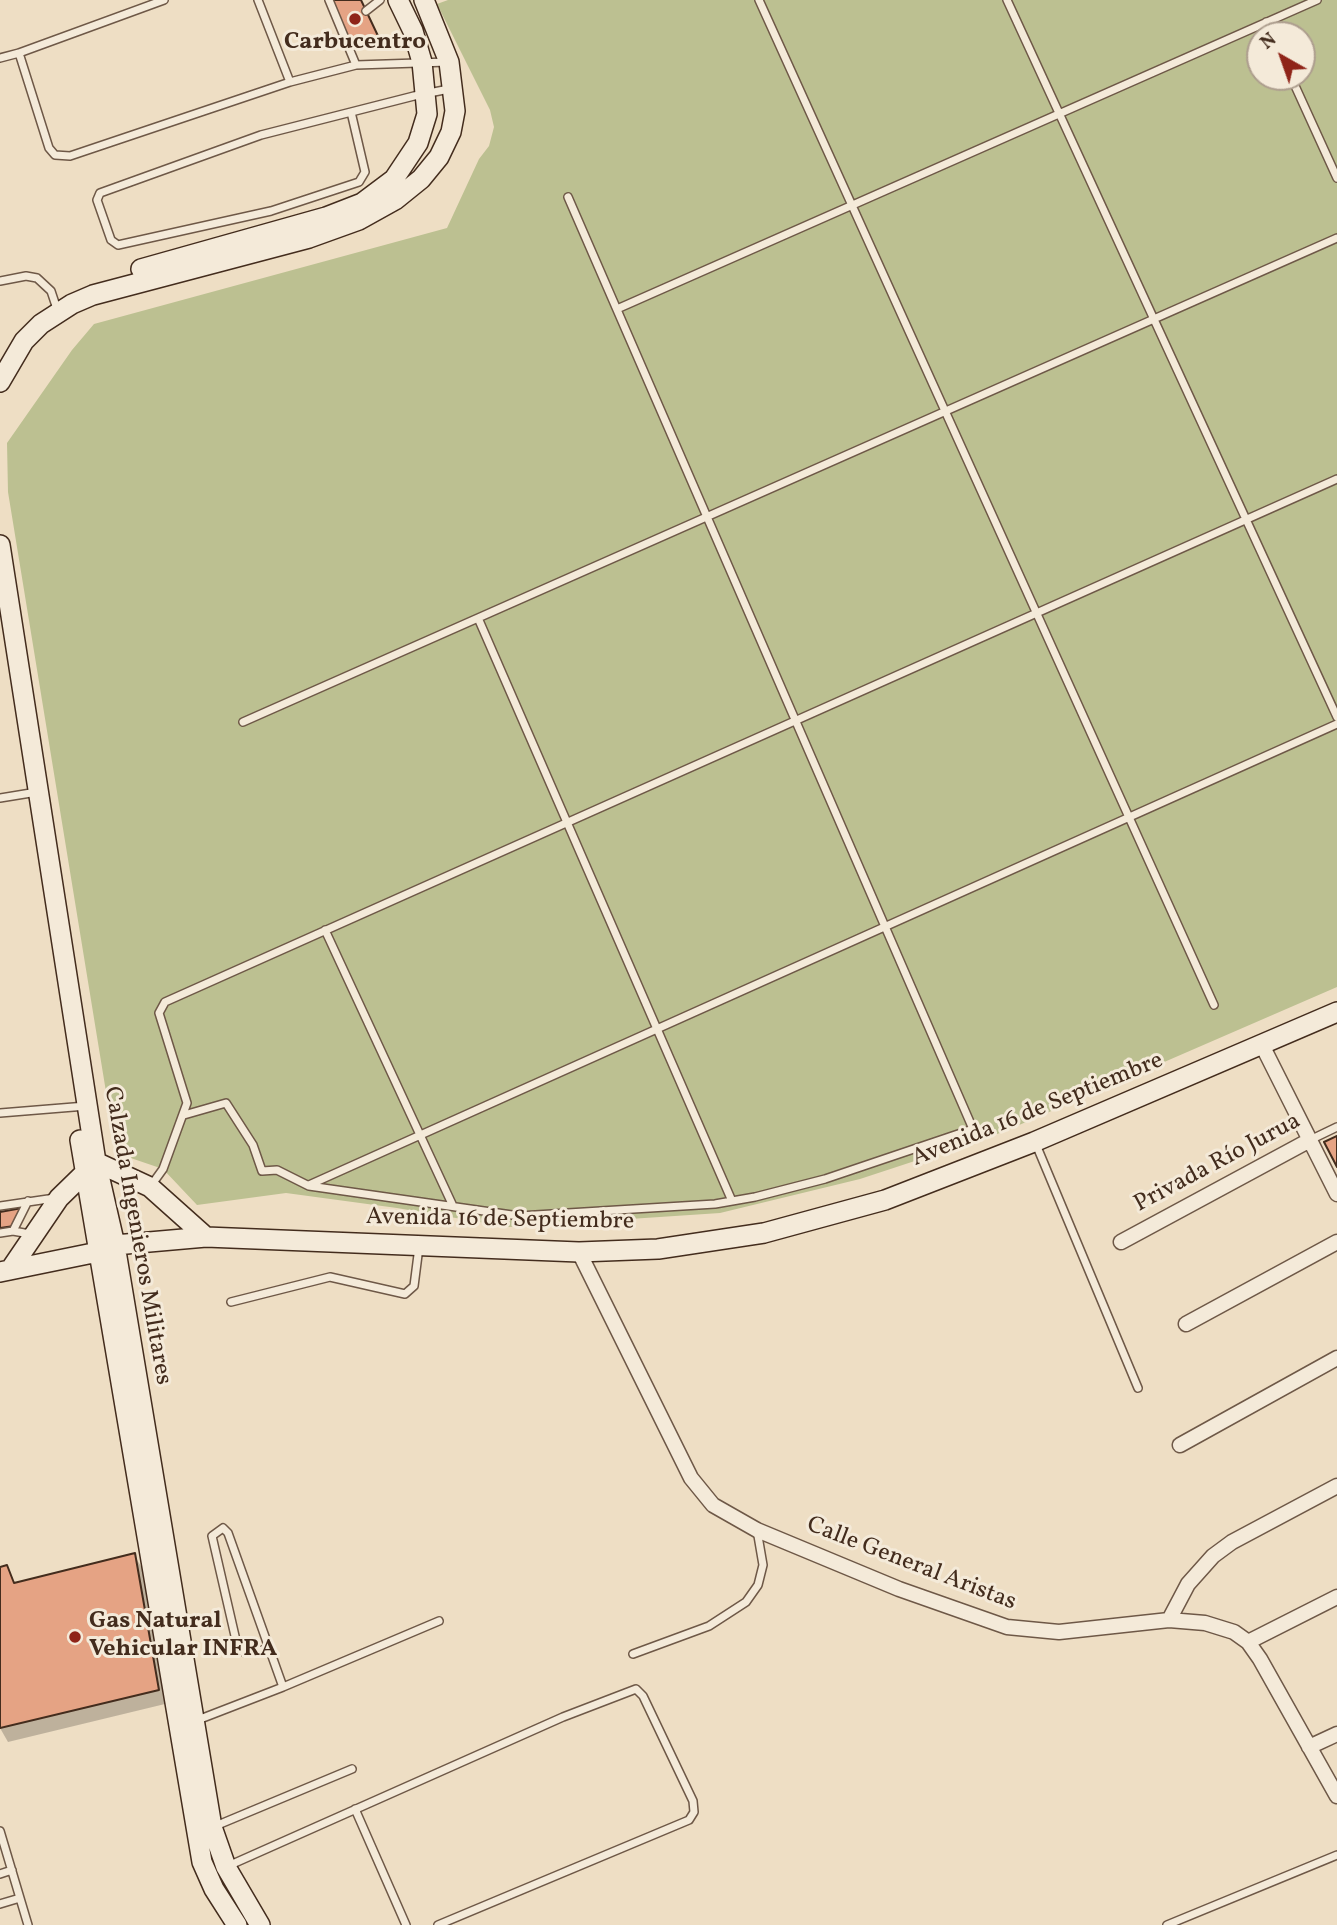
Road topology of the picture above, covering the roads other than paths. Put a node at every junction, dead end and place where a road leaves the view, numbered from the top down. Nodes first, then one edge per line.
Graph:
1 (164, 0) edge
2 (258, 0) edge
3 (329, 0) edge
4 (380, 0) edge
5 (398, 0) edge
6 (424, 0) edge
7 (759, 0) edge
8 (1007, 0) edge
9 (1317, 0) edge
10 (151, 2) edge
11 (366, 11) dead end
12 (1268, 21) edge
13 (1246, 31) edge
14 (19, 53) junction
15 (0, 58) edge
16 (422, 62) junction
17 (449, 62) junction
18 (356, 65) junction
19 (290, 82) junction
20 (454, 88) junction
21 (1297, 91) edge
22 (426, 93) junction
23 (351, 112) junction
24 (1059, 113) junction
25 (1337, 178) edge
26 (568, 197) dead end
27 (852, 205) junction
28 (1337, 239) edge
29 (0, 281) edge
30 (56, 306) junction
31 (617, 309) junction
32 (1154, 319) junction
33 (0, 361) edge
34 (0, 382) edge
35 (945, 412) junction
36 (1337, 479) edge
37 (707, 517) junction
38 (1246, 519) junction
39 (0, 545) edge
40 (1036, 613) junction
41 (0, 617) edge
42 (478, 618) junction
43 (1337, 717) edge
44 (795, 720) junction
45 (243, 722) dead end
46 (1337, 724) edge
47 (34, 792) junction
48 (0, 798) edge
49 (1129, 817) junction
50 (567, 822) junction
51 (885, 927) junction
52 (325, 930) junction
53 (1214, 1005) dead end
54 (1337, 1012) edge
55 (657, 1029) junction
56 (1262, 1045) junction
57 (82, 1106) junction
58 (0, 1113) edge
59 (184, 1115) junction
60 (1337, 1127) edge
61 (419, 1136) junction
62 (1310, 1140) junction
63 (1034, 1142) junction
64 (90, 1168) junction
65 (309, 1185) junction
66 (150, 1187) junction
67 (1337, 1194) edge
68 (59, 1198) junction
69 (732, 1200) junction
70 (28, 1202) junction
71 (0, 1206) edge
72 (453, 1206) junction
73 (0, 1233) edge
74 (23, 1233) junction
75 (206, 1237) junction
76 (1337, 1241) edge
77 (1121, 1242) dead end
78 (419, 1245) junction
79 (107, 1248) junction
80 (579, 1252) junction
81 (5, 1271) edge
82 (231, 1302) dead end
83 (1186, 1324) dead end
84 (1337, 1358) edge
85 (1138, 1388) dead end
86 (1180, 1445) dead end
87 (1337, 1486) edge
88 (757, 1530) junction
89 (1337, 1597) edge
90 (1169, 1620) junction
91 (439, 1621) dead end
92 (1248, 1642) junction
93 (269, 1649) junction
94 (633, 1654) dead end
95 (283, 1688) junction
96 (195, 1721) junction
97 (1337, 1734) edge
98 (1309, 1747) junction
99 (352, 1769) dead end
100 (1337, 1796) edge
101 (355, 1810) junction
102 (212, 1827) junction
103 (0, 1831) edge
104 (1337, 1855) edge
105 (226, 1867) junction
106 (12, 1870) junction
107 (0, 1874) edge
108 (20, 1898) junction
109 (0, 1904) edge
110 (28, 1925) edge
111 (237, 1925) edge
112 (260, 1925) edge
113 (406, 1925) edge
114 (438, 1925) edge
115 (1167, 1925) edge

1 - 10 lane
2 - 19 lane
3 - 18 lane
4 - 11 lane
5 - 16 main road
6 - 17 main road
7 - 27 lane
8 - 24 lane
9 - 12 lane
10 - 14 lane
13 - 24 lane
14 - 15 lane
14 - 19 lane
16 - 17 lane
16 - 18 lane
16 - 22 main road
17 - 20 main road
18 - 19 lane
20 - 22 lane
20 - 30 main road
21 - 25 lane
22 - 23 lane
22 - 30 main road
23 - 23 lane
24 - 27 lane
24 - 32 lane
26 - 31 lane
27 - 31 lane
27 - 35 lane
28 - 32 lane
29 - 30 lane
30 - 33 main road
30 - 34 main road
31 - 37 lane
32 - 35 lane
32 - 38 lane
35 - 37 lane
35 - 40 lane
36 - 38 lane
37 - 42 lane
37 - 44 lane
38 - 40 lane
38 - 43 lane
39 - 47 main road, Calzada Ingenieros Militares
40 - 44 lane
40 - 49 lane
41 - 47 main road, Calzada Ingenieros Militares
42 - 45 lane
42 - 50 lane
44 - 50 lane
44 - 51 lane
46 - 49 lane
47 - 48 lane
47 - 57 main road, Calzada Ingenieros Militares
49 - 51 lane
49 - 53 lane
50 - 52 lane
50 - 55 lane
51 - 55 lane
51 - 69 lane
52 - 59 lane
52 - 61 lane
54 - 56 main road, Avenida 16 de Septiembre
55 - 61 lane
55 - 69 lane
56 - 62 street
56 - 63 main road, Avenida 16 de Septiembre
57 - 58 lane
57 - 64 main road, Calzada Ingenieros Militares
59 - 65 lane
59 - 66 lane
60 - 62 lane, Privada Río Jurua
61 - 65 lane
61 - 72 lane
62 - 67 street
62 - 77 street, Privada Río Jurua
63 - 80 main road, Avenida 16 de Septiembre
63 - 85 lane
64 - 66 main road
64 - 68 main road
64 - 79 main road, Calzada Ingenieros Militares
65 - 72 lane
66 - 75 main road
68 - 70 lane
68 - 74 main road
69 - 72 lane
70 - 71 lane
70 - 74 lane
73 - 74 lane
74 - 81 main road
75 - 78 main road, Avenida 16 de Septiembre
75 - 79 main road, Avenida 16 de Septiembre
76 - 83 street
78 - 80 main road, Avenida 16 de Septiembre
78 - 82 lane
79 - 81 main road, Avenida 16 de Septiembre
79 - 96 main road, Calzada Ingenieros Militares
79 - 111 main road, Calzada Ingenieros Militares
80 - 88 street, Calle General Aristas
84 - 86 street
87 - 90 street
88 - 90 street, Calle General Aristas
88 - 94 lane
89 - 92 street
90 - 92 street, Calle General Aristas
91 - 95 lane
92 - 98 street
93 - 93 lane
93 - 95 lane
95 - 96 lane
96 - 102 main road, Calzada Ingenieros Militares
97 - 98 street
98 - 100 street
99 - 102 lane
101 - 105 lane
101 - 113 lane
101 - 114 lane
102 - 105 main road, Calzada Ingenieros Militares
103 - 106 lane
104 - 115 lane
105 - 112 main road, Calzada Ingenieros Militares
106 - 107 lane
106 - 108 lane
108 - 109 lane
108 - 110 lane

